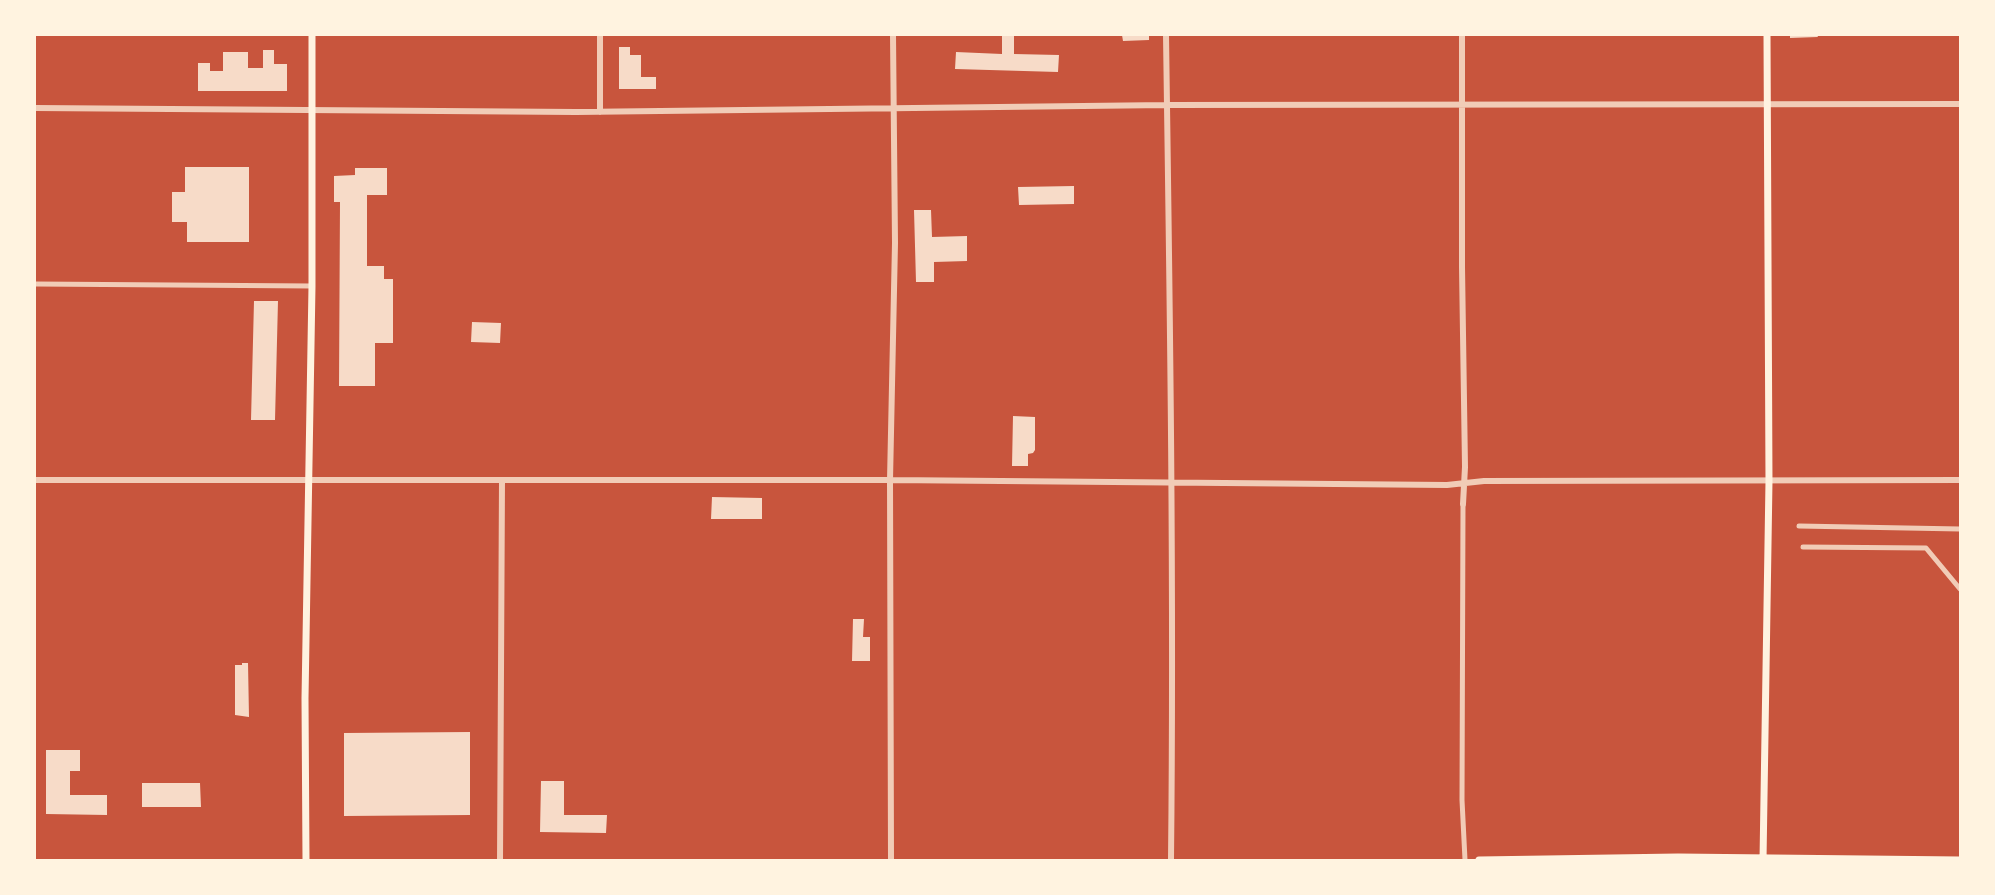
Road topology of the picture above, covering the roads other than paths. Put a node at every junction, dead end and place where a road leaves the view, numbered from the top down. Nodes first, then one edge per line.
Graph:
1 (312, 35) edge
2 (600, 35) edge
3 (893, 35) edge
4 (1166, 35) edge
5 (1462, 35) edge
6 (1767, 35) edge
7 (1767, 103) junction
8 (1462, 104) junction
9 (1960, 104) edge
10 (1167, 105) junction
11 (35, 108) edge
12 (313, 109) junction
13 (894, 109) junction
14 (600, 112) junction
15 (35, 284) edge
16 (312, 286) junction
17 (308, 478) junction
18 (35, 480) edge
19 (502, 480) junction
20 (890, 480) junction
21 (1960, 480) edge
22 (1769, 481) junction
23 (1172, 484) junction
24 (1463, 484) junction
25 (1463, 504) joint
26 (1799, 526) dead end
27 (1960, 529) edge
28 (1803, 547) dead end
29 (1960, 589) edge
30 (306, 860) edge
31 (500, 860) edge
32 (891, 860) edge
33 (1171, 860) edge
34 (1465, 860) edge
35 (1479, 860) edge
36 (1763, 860) edge
37 (1960, 860) edge

1 - 12 main road
2 - 14 street
3 - 13 street
4 - 10 street
5 - 8 street
6 - 7 main road
7 - 8 street
7 - 9 street
7 - 22 main road
8 - 10 street
8 - 24 street
10 - 13 street
10 - 23 street
11 - 12 street
12 - 14 street
12 - 16 main road
13 - 14 street
13 - 20 street
15 - 16 street
16 - 17 main road
17 - 18 street
17 - 19 street
17 - 30 main road
19 - 20 street
19 - 31 street
20 - 23 street
20 - 32 street
21 - 22 street
22 - 24 street
22 - 36 main road
23 - 24 street
23 - 33 street
24 - 25 street
25 - 34 street
26 - 27 street
28 - 29 street
35 - 36 main road
36 - 37 main road

